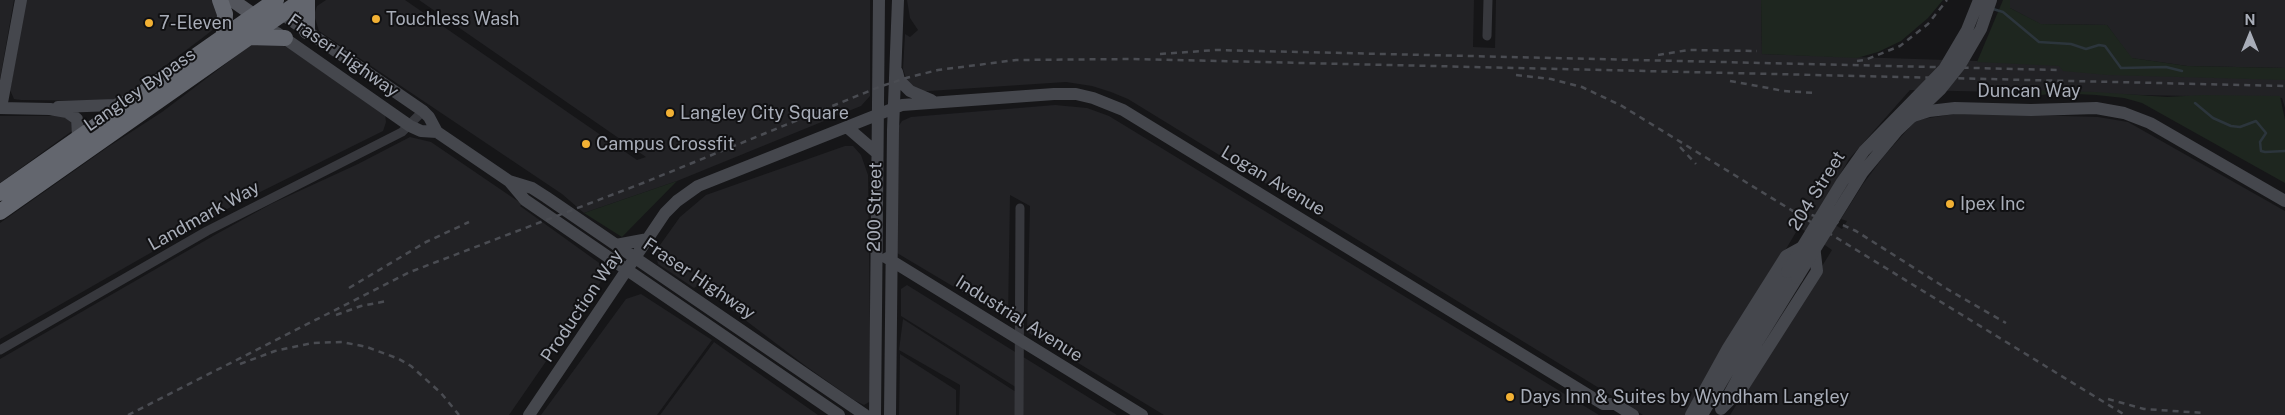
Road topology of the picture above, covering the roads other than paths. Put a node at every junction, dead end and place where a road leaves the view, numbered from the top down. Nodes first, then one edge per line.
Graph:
1 (21, 0) edge
2 (220, 0) edge
3 (232, 0) edge
4 (302, 0) edge
5 (307, 0) edge
6 (879, 0) edge
7 (898, 0) edge
8 (1488, 0) edge
9 (1979, 0) edge
10 (1991, 0) edge
11 (272, 5) edge
12 (254, 16) junction
13 (267, 25) junction
14 (307, 31) junction
15 (224, 34) junction
16 (1487, 36) dead end
17 (248, 37) junction
18 (285, 38) junction
19 (896, 72) junction
20 (132, 100) junction
21 (939, 102) junction
22 (0, 108) edge
23 (894, 108) junction
24 (50, 109) junction
25 (423, 111) junction
26 (878, 114) junction
27 (410, 126) junction
28 (848, 128) junction
29 (437, 132) junction
30 (78, 137) junction
31 (877, 153) junction
32 (509, 181) junction
33 (0, 193) edge
34 (2285, 201) edge
35 (1020, 208) dead end
36 (0, 212) edge
37 (648, 239) junction
38 (1814, 240) junction
39 (616, 245) junction
40 (877, 252) junction
41 (636, 258) junction
42 (891, 261) junction
43 (628, 270) junction
44 (1792, 275) junction
45 (1019, 340) junction
46 (0, 350) edge
47 (1605, 410) edge
48 (1719, 412) edge
49 (529, 415) edge
50 (839, 415) edge
51 (865, 415) edge
52 (875, 415) edge
53 (890, 415) edge
54 (1019, 415) edge
55 (1142, 415) edge
56 (1633, 415) edge
57 (1691, 415) edge
58 (1702, 415) edge

1 - 22 main road
2 - 15 highway
3 - 12 main road, Fraser Highway
4 - 11 highway, Langley Bypass
5 - 14 highway
6 - 26 main road, 200 Street
7 - 19 main road, 200 Street
8 - 16 street
9 - 44 main road, 204 Street, bridge
10 - 44 main road, 204 Street, bridge
11 - 12 highway, Langley Bypass
11 - 13 highway, Langley Bypass
11 - 14 main road, Fraser Highway
12 - 13 main road, Fraser Highway
12 - 15 highway, Langley Bypass
13 - 17 highway, Langley Bypass
13 - 18 main road, Fraser Highway
14 - 25 main road, Fraser Highway
15 - 20 highway, Langley Bypass
17 - 18 highway
17 - 36 highway, Langley Bypass
18 - 27 main road, Fraser Highway
19 - 21 main road
19 - 23 main road, 200 Street
20 - 24 main road
20 - 30 highway, Langley Bypass
21 - 23 main road, Logan Avenue
21 - 47 main road, Logan Avenue
22 - 24 main road
23 - 26 main road, Logan Avenue
23 - 42 main road, 200 Street
24 - 30 main road
25 - 27 street, Landmark Way
25 - 29 main road, Fraser Highway
26 - 28 main road, Production Way
26 - 31 main road, 200 Street
27 - 29 main road, Fraser Highway
27 - 46 street, Landmark Way
28 - 31 main road
28 - 37 main road, Production Way
29 - 32 main road, Fraser Highway
30 - 33 highway, Langley Bypass
31 - 40 main road, 200 Street
32 - 39 main road, Fraser Highway
32 - 43 main road, Fraser Highway
34 - 38 main road, Duncan Way
35 - 45 street
37 - 39 main road
37 - 41 main road, Production Way
38 - 48 main road
38 - 57 main road
39 - 41 main road, Fraser Highway
40 - 42 main road, Industrial Avenue
40 - 52 main road, 200 Street
41 - 43 main road, Production Way
41 - 51 main road, Fraser Highway
42 - 45 main road, Industrial Avenue
42 - 53 main road, 200 Street
43 - 49 main road, Production Way
43 - 50 main road, Fraser Highway
44 - 48 main road, 204 Street
44 - 58 main road, 204 Street
45 - 54 street
45 - 55 main road, Industrial Avenue
47 - 56 main road, Logan Avenue

